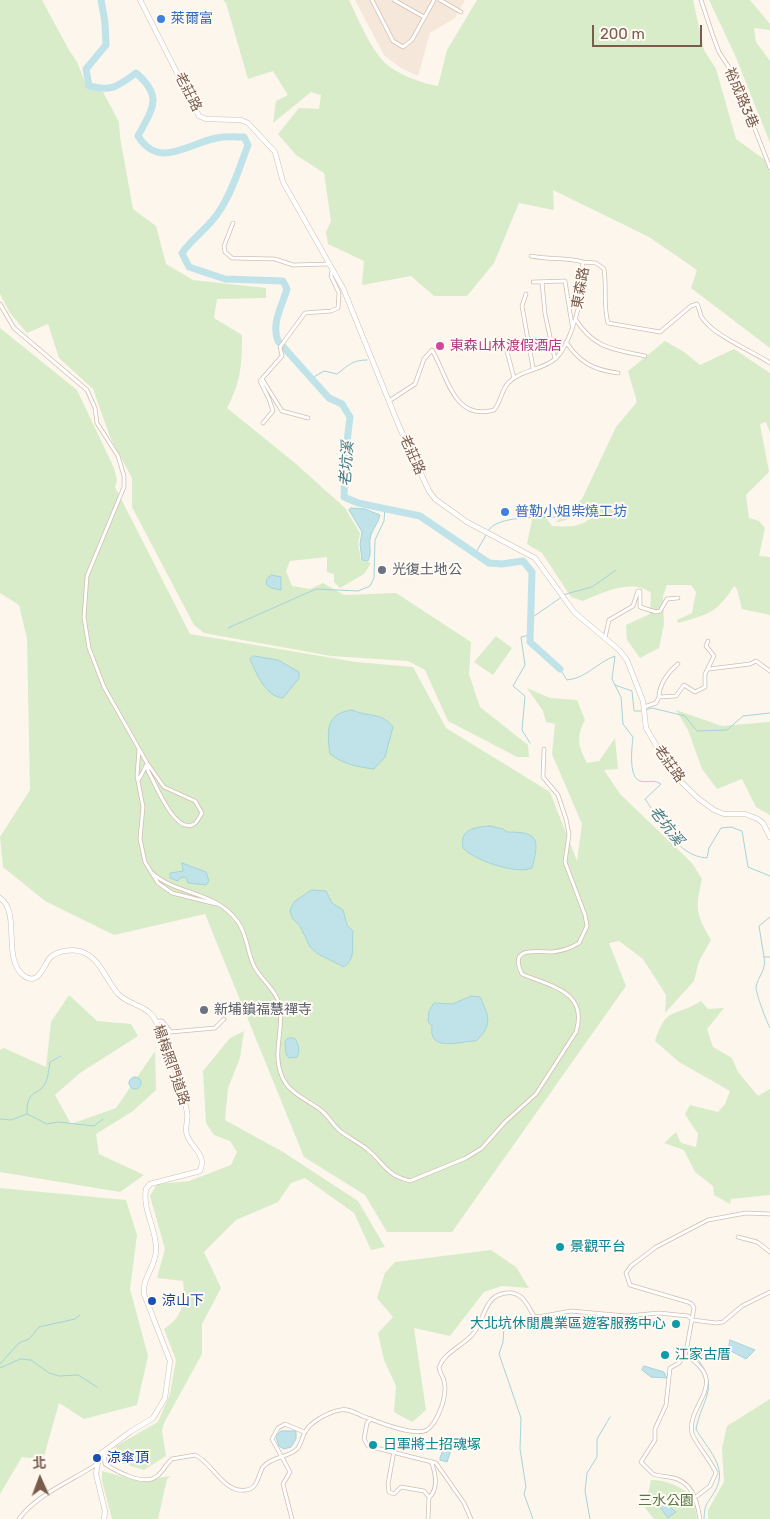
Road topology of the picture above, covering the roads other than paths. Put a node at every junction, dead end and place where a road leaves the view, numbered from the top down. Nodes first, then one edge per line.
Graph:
1 (140, 0) edge
2 (372, 0) edge
3 (394, 0) edge
4 (434, 0) edge
5 (440, 0) edge
6 (701, 0) edge
7 (461, 12) dead end
8 (424, 17) junction
9 (770, 168) edge
10 (233, 223) dead end
11 (531, 256) dead end
12 (583, 262) junction
13 (328, 264) junction
14 (332, 270) junction
15 (533, 282) dead end
16 (542, 282) junction
17 (526, 294) dead end
18 (0, 304) edge
19 (575, 319) junction
20 (572, 326) junction
21 (566, 342) junction
22 (505, 344) dead end
23 (645, 356) dead end
24 (555, 359) junction
25 (770, 363) edge
26 (533, 368) junction
27 (618, 373) dead end
28 (262, 378) junction
29 (514, 378) junction
30 (388, 401) junction
31 (308, 418) dead end
32 (263, 423) dead end
33 (678, 598) dead end
34 (605, 639) junction
35 (708, 641) dead end
36 (678, 664) dead end
37 (708, 669) junction
38 (770, 671) edge
39 (659, 697) junction
40 (644, 709) junction
41 (139, 749) junction
42 (544, 749) dead end
43 (147, 763) junction
44 (138, 780) junction
45 (770, 837) edge
46 (151, 872) junction
47 (0, 898) edge
48 (220, 905) junction
49 (224, 1019) dead end
50 (156, 1021) junction
51 (770, 1214) edge
52 (738, 1237) dead end
53 (769, 1252) edge
54 (770, 1292) edge
55 (691, 1317) junction
56 (685, 1355) junction
57 (371, 1419) junction
58 (304, 1432) junction
59 (104, 1451) junction
60 (394, 1451) junction
61 (281, 1457) junction
62 (431, 1461) junction
63 (98, 1463) junction
64 (696, 1496) junction
65 (430, 1498) junction
66 (19, 1519) edge
67 (104, 1519) edge
68 (292, 1519) edge
69 (428, 1519) edge
70 (471, 1519) edge
71 (700, 1519) edge

1 - 13 street, 老莊路
2 - 8 street
3 - 8 street
4 - 8 street
5 - 7 street
6 - 9 street, 裕成路3巷
10 - 13 street
11 - 12 street
12 - 19 street, 東森路
12 - 25 street, 東森路
13 - 14 street, 老莊路
14 - 28 street
14 - 30 street, 老莊路
15 - 16 street
16 - 20 street
16 - 24 street
17 - 26 street
18 - 41 street
19 - 20 street, 東森路
19 - 23 street
20 - 21 street, 東森路
21 - 24 street, 東森路
21 - 27 street
22 - 29 street
24 - 26 street
26 - 29 street
28 - 31 street
28 - 32 street
29 - 30 street
30 - 34 street, 老莊路
33 - 34 street
34 - 40 street, 老莊路
35 - 37 street
36 - 39 street
37 - 38 street
37 - 39 street
39 - 40 street
40 - 45 street, 老莊路
41 - 43 street
41 - 44 street
42 - 48 street
43 - 43 street
43 - 44 street
44 - 46 street
46 - 48 street
46 - 48 street
47 - 50 street, 楊梅照門道路
49 - 50 street
50 - 59 street, 楊梅照門道路
51 - 55 street
52 - 53 street
54 - 55 street
55 - 56 street
55 - 57 street
56 - 64 street
56 - 64 street
57 - 58 street
57 - 60 street
58 - 61 street
58 - 61 street
59 - 61 street
59 - 63 street, 楊梅照門道路
60 - 62 street
60 - 65 street
61 - 68 street
62 - 65 street
62 - 70 street
63 - 66 street
63 - 67 street, 楊梅照門道路
64 - 71 street
65 - 69 street

